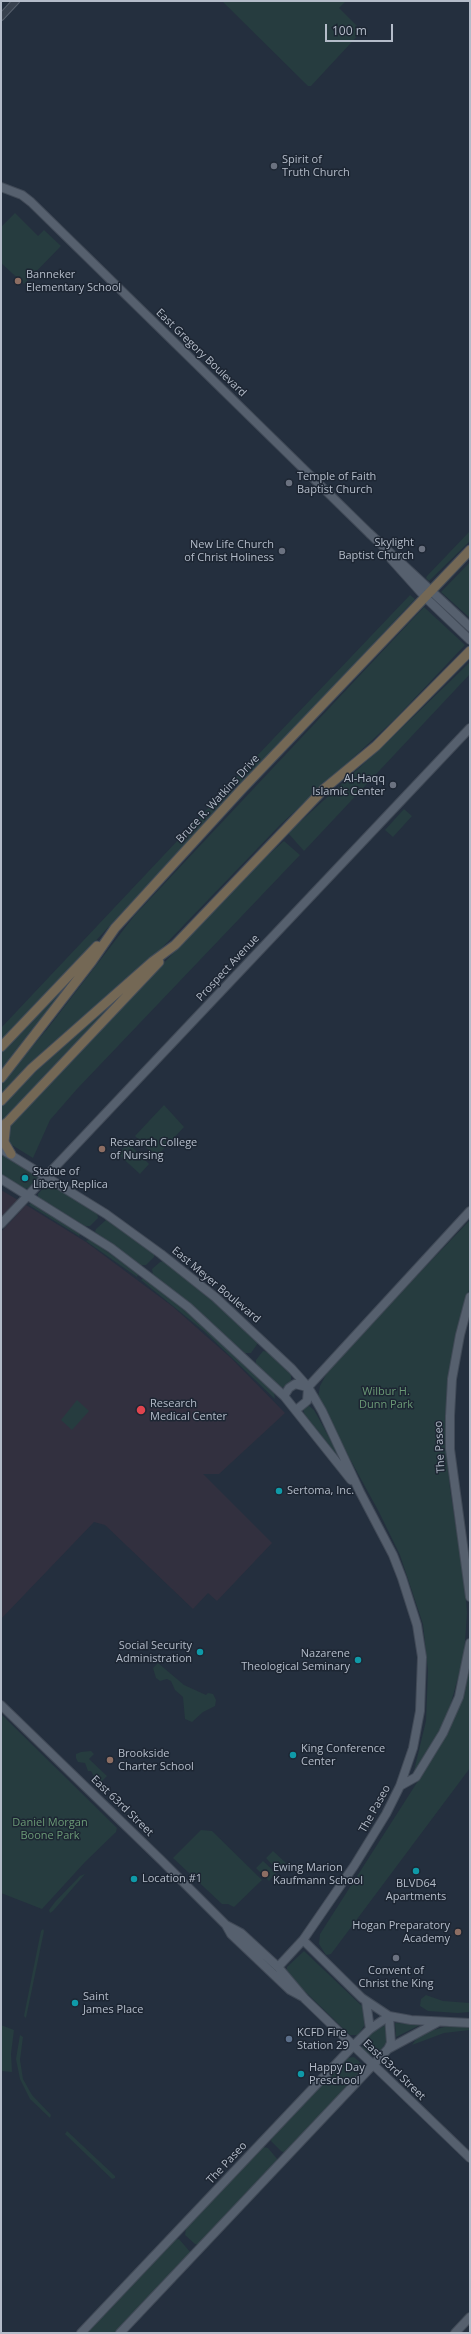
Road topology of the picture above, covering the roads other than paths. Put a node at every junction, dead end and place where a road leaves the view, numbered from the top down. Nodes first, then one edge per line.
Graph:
1 (16, 1) edge
2 (1, 17) edge
3 (1, 186) edge
4 (470, 550) edge
5 (429, 594) junction
6 (470, 627) edge
7 (470, 640) edge
8 (470, 651) edge
9 (470, 728) edge
10 (115, 928) junction
11 (175, 945) junction
12 (1, 1047) edge
13 (1, 1078) edge
14 (1, 1101) edge
15 (4, 1126) edge
16 (1, 1149) edge
17 (11, 1154) junction
18 (46, 1176) junction
19 (1, 1179) edge
20 (29, 1195) junction
21 (470, 1211) edge
22 (1, 1224) edge
23 (470, 1297) edge
24 (308, 1387) junction
25 (284, 1396) junction
26 (296, 1410) junction
27 (360, 1492) junction
28 (470, 1597) edge
29 (470, 1643) edge
30 (1, 1705) edge
31 (400, 1786) junction
32 (226, 1925) junction
33 (304, 1940) junction
34 (276, 1971) junction
35 (303, 1997) junction
36 (366, 2002) junction
37 (389, 2016) junction
38 (440, 2021) junction
39 (470, 2022) edge
40 (370, 2029) junction
41 (353, 2046) junction
42 (388, 2049) junction
43 (373, 2065) junction
44 (470, 2158) edge
45 (470, 2317) edge
46 (81, 2333) edge
47 (120, 2333) edge
48 (455, 2333) edge

1 - 2 street
3 - 5 main road, East Gregory Boulevard
4 - 5 highway, Bruce R. Watkins Drive
5 - 6 main road, East Gregory Boulevard
5 - 7 main road, East Gregory Boulevard
5 - 10 highway, Bruce R. Watkins Drive
8 - 11 highway
9 - 18 main road, Prospect Avenue
10 - 12 highway
10 - 13 highway, Bruce R. Watkins Drive
11 - 14 highway
11 - 15 highway
15 - 17 highway
16 - 17 main road, East Meyer Boulevard
17 - 18 main road, East Meyer Boulevard
18 - 20 main road, Prospect Avenue
18 - 24 main road, East Meyer Boulevard
19 - 20 main road
20 - 22 main road, Prospect Avenue
20 - 25 main road
21 - 24 main road
23 - 28 main road, The Paseo
24 - 25 main road
24 - 26 main road
24 - 27 main road, East Meyer Boulevard
25 - 26 main road, East Meyer Boulevard
26 - 27 main road, East Meyer Boulevard
27 - 31 main road, East Meyer Boulevard
29 - 31 main road, The Paseo
30 - 32 main road, East 63rd Street
31 - 33 main road, The Paseo
32 - 34 main road, East 63rd Street
32 - 34 main road, East 63rd Street
33 - 34 main road, The Paseo
33 - 36 main road
34 - 35 main road, East 63rd Street
34 - 35 main road, East 63rd Street
35 - 41 main road, East 63rd Street
36 - 37 main road
36 - 40 main road
37 - 38 main road
37 - 40 main road, The Paseo
37 - 42 main road
38 - 39 main road
38 - 42 main road
40 - 41 main road, The Paseo
41 - 43 main road, East 63rd Street
41 - 46 main road, The Paseo
42 - 43 main road
43 - 44 main road, East 63rd Street
43 - 47 main road
45 - 48 main road

